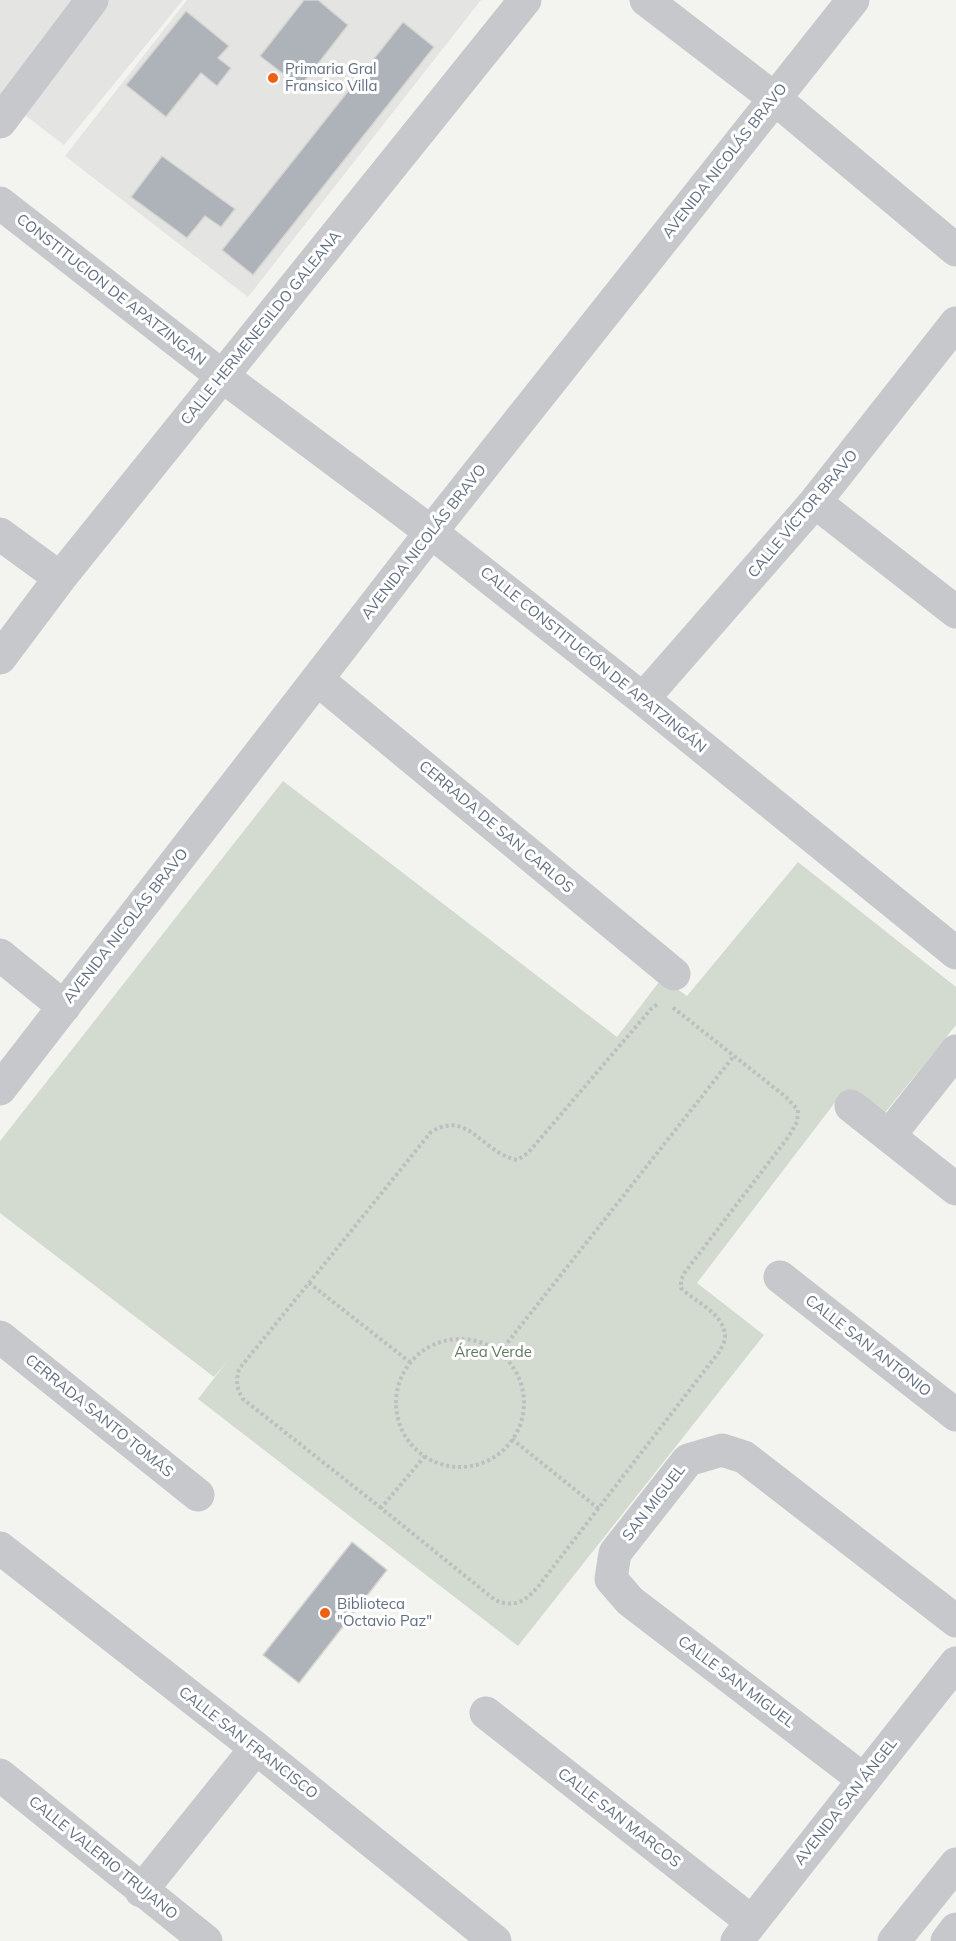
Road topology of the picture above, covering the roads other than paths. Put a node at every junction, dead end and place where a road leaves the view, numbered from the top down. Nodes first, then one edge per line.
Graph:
1 (92, 0) edge
2 (525, 0) edge
3 (646, 0) edge
4 (853, 0) edge
5 (774, 98) junction
6 (0, 122) edge
7 (0, 203) edge
8 (956, 250) edge
9 (956, 323) edge
10 (222, 376) junction
11 (815, 502) junction
12 (431, 532) junction
13 (0, 534) edge
14 (60, 578) junction
15 (956, 612) edge
16 (0, 658) edge
17 (318, 680) junction
18 (643, 699) junction
19 (956, 953) edge
20 (0, 955) edge
21 (674, 974) dead end
22 (64, 1007) junction
23 (956, 1051) edge
24 (0, 1089) edge
25 (851, 1106) dead end
26 (889, 1136) junction
27 (956, 1189) edge
28 (780, 1277) dead end
29 (0, 1337) edge
30 (956, 1414) edge
31 (198, 1495) dead end
32 (0, 1548) edge
33 (611, 1579) joint
34 (956, 1621) edge
35 (956, 1663) edge
36 (486, 1713) dead end
37 (256, 1749) junction
38 (0, 1775) edge
39 (864, 1780) junction
40 (956, 1864) edge
41 (141, 1890) junction
42 (956, 1929) edge
43 (744, 1932) edge
44 (206, 1941) edge
45 (495, 1941) edge
46 (894, 1941) edge
47 (947, 1941) edge

1 - 6 street
2 - 10 street, CALLE HERMENEGILDO GALEANA
3 - 5 street
4 - 5 street, AVENIDA NICOLÁS BRAVO
5 - 8 street
5 - 12 street, AVENIDA NICOLÁS BRAVO
7 - 10 street, CONSTITUCION DE APATZINGAN
9 - 11 street, CALLE VÍCTOR BRAVO
10 - 12 street, CALLE CONSTITUCIÓN DE APATZINGÁN
10 - 14 street, CALLE HERMENEGILDO GALEANA
11 - 15 street
11 - 18 street, CALLE VÍCTOR BRAVO
12 - 17 street, AVENIDA NICOLÁS BRAVO
12 - 18 street, CALLE CONSTITUCIÓN DE APATZINGÁN
13 - 14 street
14 - 16 street, CALLE HERMENEGILDO GALEANA
17 - 21 street, CERRADA DE SAN CARLOS
17 - 22 street, AVENIDA NICOLÁS BRAVO
18 - 19 street, CALLE CONSTITUCIÓN DE APATZINGÁN
20 - 22 street
22 - 24 street, AVENIDA NICOLÁS BRAVO
23 - 26 street
25 - 26 street
26 - 27 street
28 - 30 street, CALLE SAN ANTONIO
29 - 31 street, CERRADA SANTO TOMÁS
32 - 37 street, CALLE SAN FRANCISCO
33 - 34 street, SAN MIGUEL
33 - 39 street, CALLE SAN MIGUEL
35 - 39 street, AVENIDA SAN ÁNGEL
36 - 43 street, CALLE SAN MARCOS
37 - 41 street
37 - 45 street, CALLE SAN FRANCISCO
38 - 41 street, CALLE VALERIO TRUJANO
39 - 43 street, AVENIDA SAN ÁNGEL
40 - 46 street
41 - 44 street, CALLE VALERIO TRUJANO
42 - 47 street

